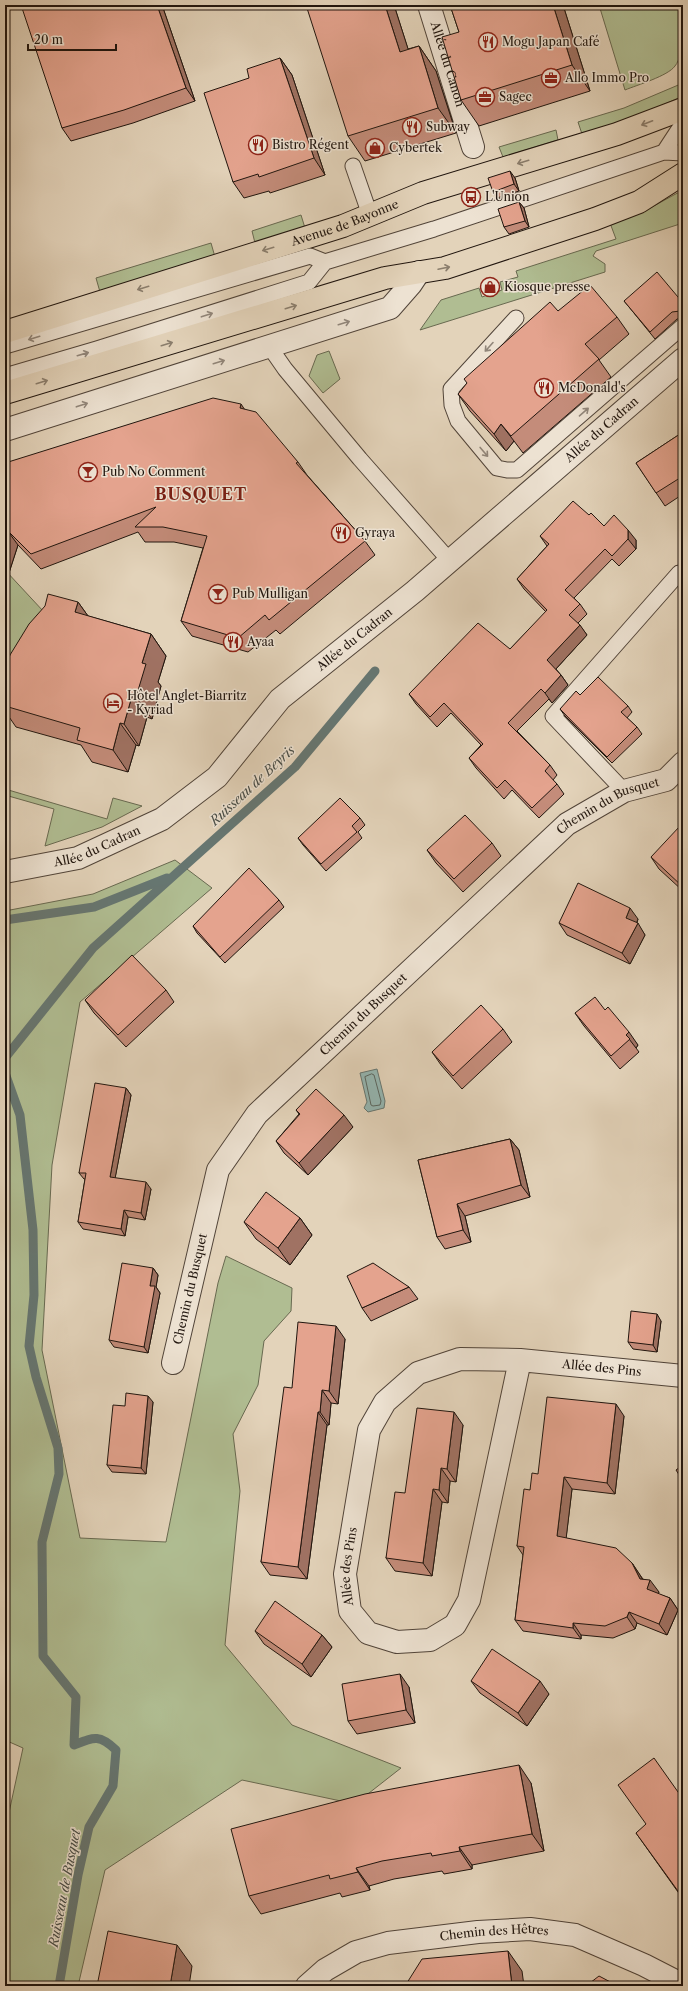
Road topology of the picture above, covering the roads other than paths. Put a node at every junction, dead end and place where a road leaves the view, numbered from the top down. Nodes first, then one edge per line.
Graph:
1 (429, 5) edge
2 (683, 109) edge
3 (683, 123) edge
4 (473, 147) dead end
5 (664, 152) junction
6 (683, 153) edge
7 (353, 166) dead end
8 (683, 174) edge
9 (370, 215) junction
10 (325, 262) junction
11 (419, 272) junction
12 (516, 318) dead end
13 (683, 326) edge
14 (5, 332) edge
15 (5, 346) edge
16 (269, 346) junction
17 (683, 359) edge
18 (5, 376) edge
19 (5, 393) edge
20 (5, 430) edge
21 (449, 560) junction
22 (679, 573) dead end
23 (683, 763) edge
24 (624, 791) junction
25 (5, 872) edge
26 (520, 1360) junction
27 (173, 1363) dead end
28 (683, 1376) edge
29 (683, 1984) edge
30 (307, 1986) edge

1 - 4 street, Allée du Canon
2 -> 9 main road, Avenue de Bayonne
3 - 5 lane
5 - 6 lane
5 - 10 lane
7 - 9 lane
11 -> 8 main road
9 -> 14 main road, Avenue de Bayonne
10 -> 15 lane
18 -> 10 lane
16 -> 11 street
19 -> 11 main road
12 -> 13 lane
20 -> 16 street
16 - 21 lane
17 - 21 street, Allée du Cadran
21 - 25 street, Allée du Cadran
22 - 24 lane
23 - 24 street, Chemin du Busquet
24 - 27 street, Chemin du Busquet
26 - 26 street, Allée des Pins
26 - 28 street, Allée des Pins
29 - 30 street, Chemin des Hêtres

